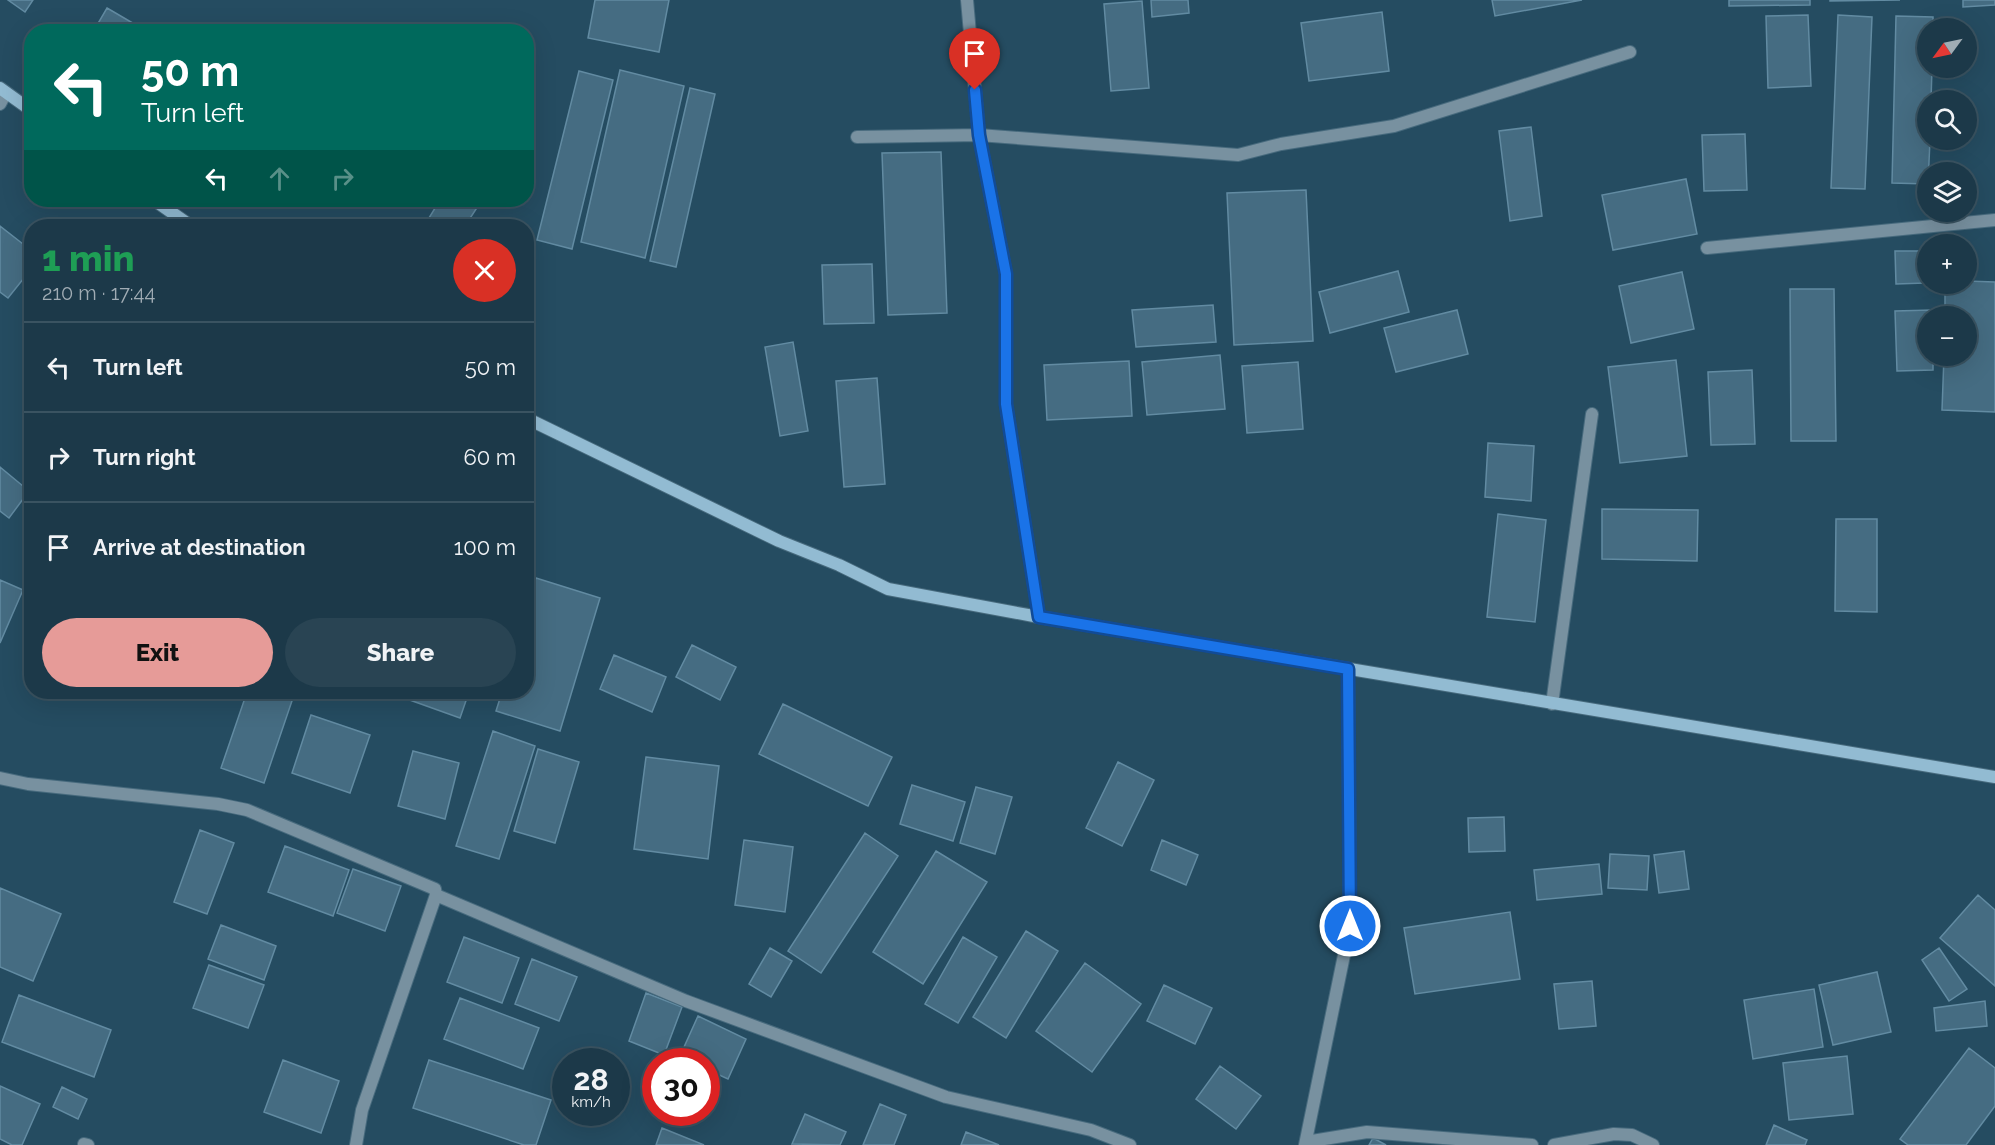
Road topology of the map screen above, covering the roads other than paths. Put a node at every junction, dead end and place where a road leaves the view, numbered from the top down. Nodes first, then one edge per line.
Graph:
1 (967, 0) edge
2 (1630, 52) dead end
3 (2, 95) edge
4 (24, 107) edge
5 (979, 135) junction
6 (857, 137) dead end
7 (164, 207) edge
8 (181, 219) edge
9 (1995, 220) edge
10 (1707, 248) dead end
11 (1592, 414) dead end
12 (534, 422) edge
13 (1039, 617) junction
14 (1348, 669) junction
15 (1552, 704) junction
16 (1995, 777) edge
17 (0, 778) edge
18 (436, 895) junction
19 (1305, 1144) edge
20 (356, 1145) edge
21 (1130, 1145) edge
22 (1532, 1145) edge
23 (1554, 1145) edge
24 (1653, 1145) edge

1 - 5 street
2 - 5 street
3 - 4 street
5 - 6 street
5 - 13 street
7 - 8 street
9 - 10 street
11 - 15 street
12 - 13 street
13 - 14 street
14 - 15 street
14 - 19 street
15 - 16 street
17 - 18 street
18 - 20 street
18 - 21 street
19 - 22 street
23 - 24 street

